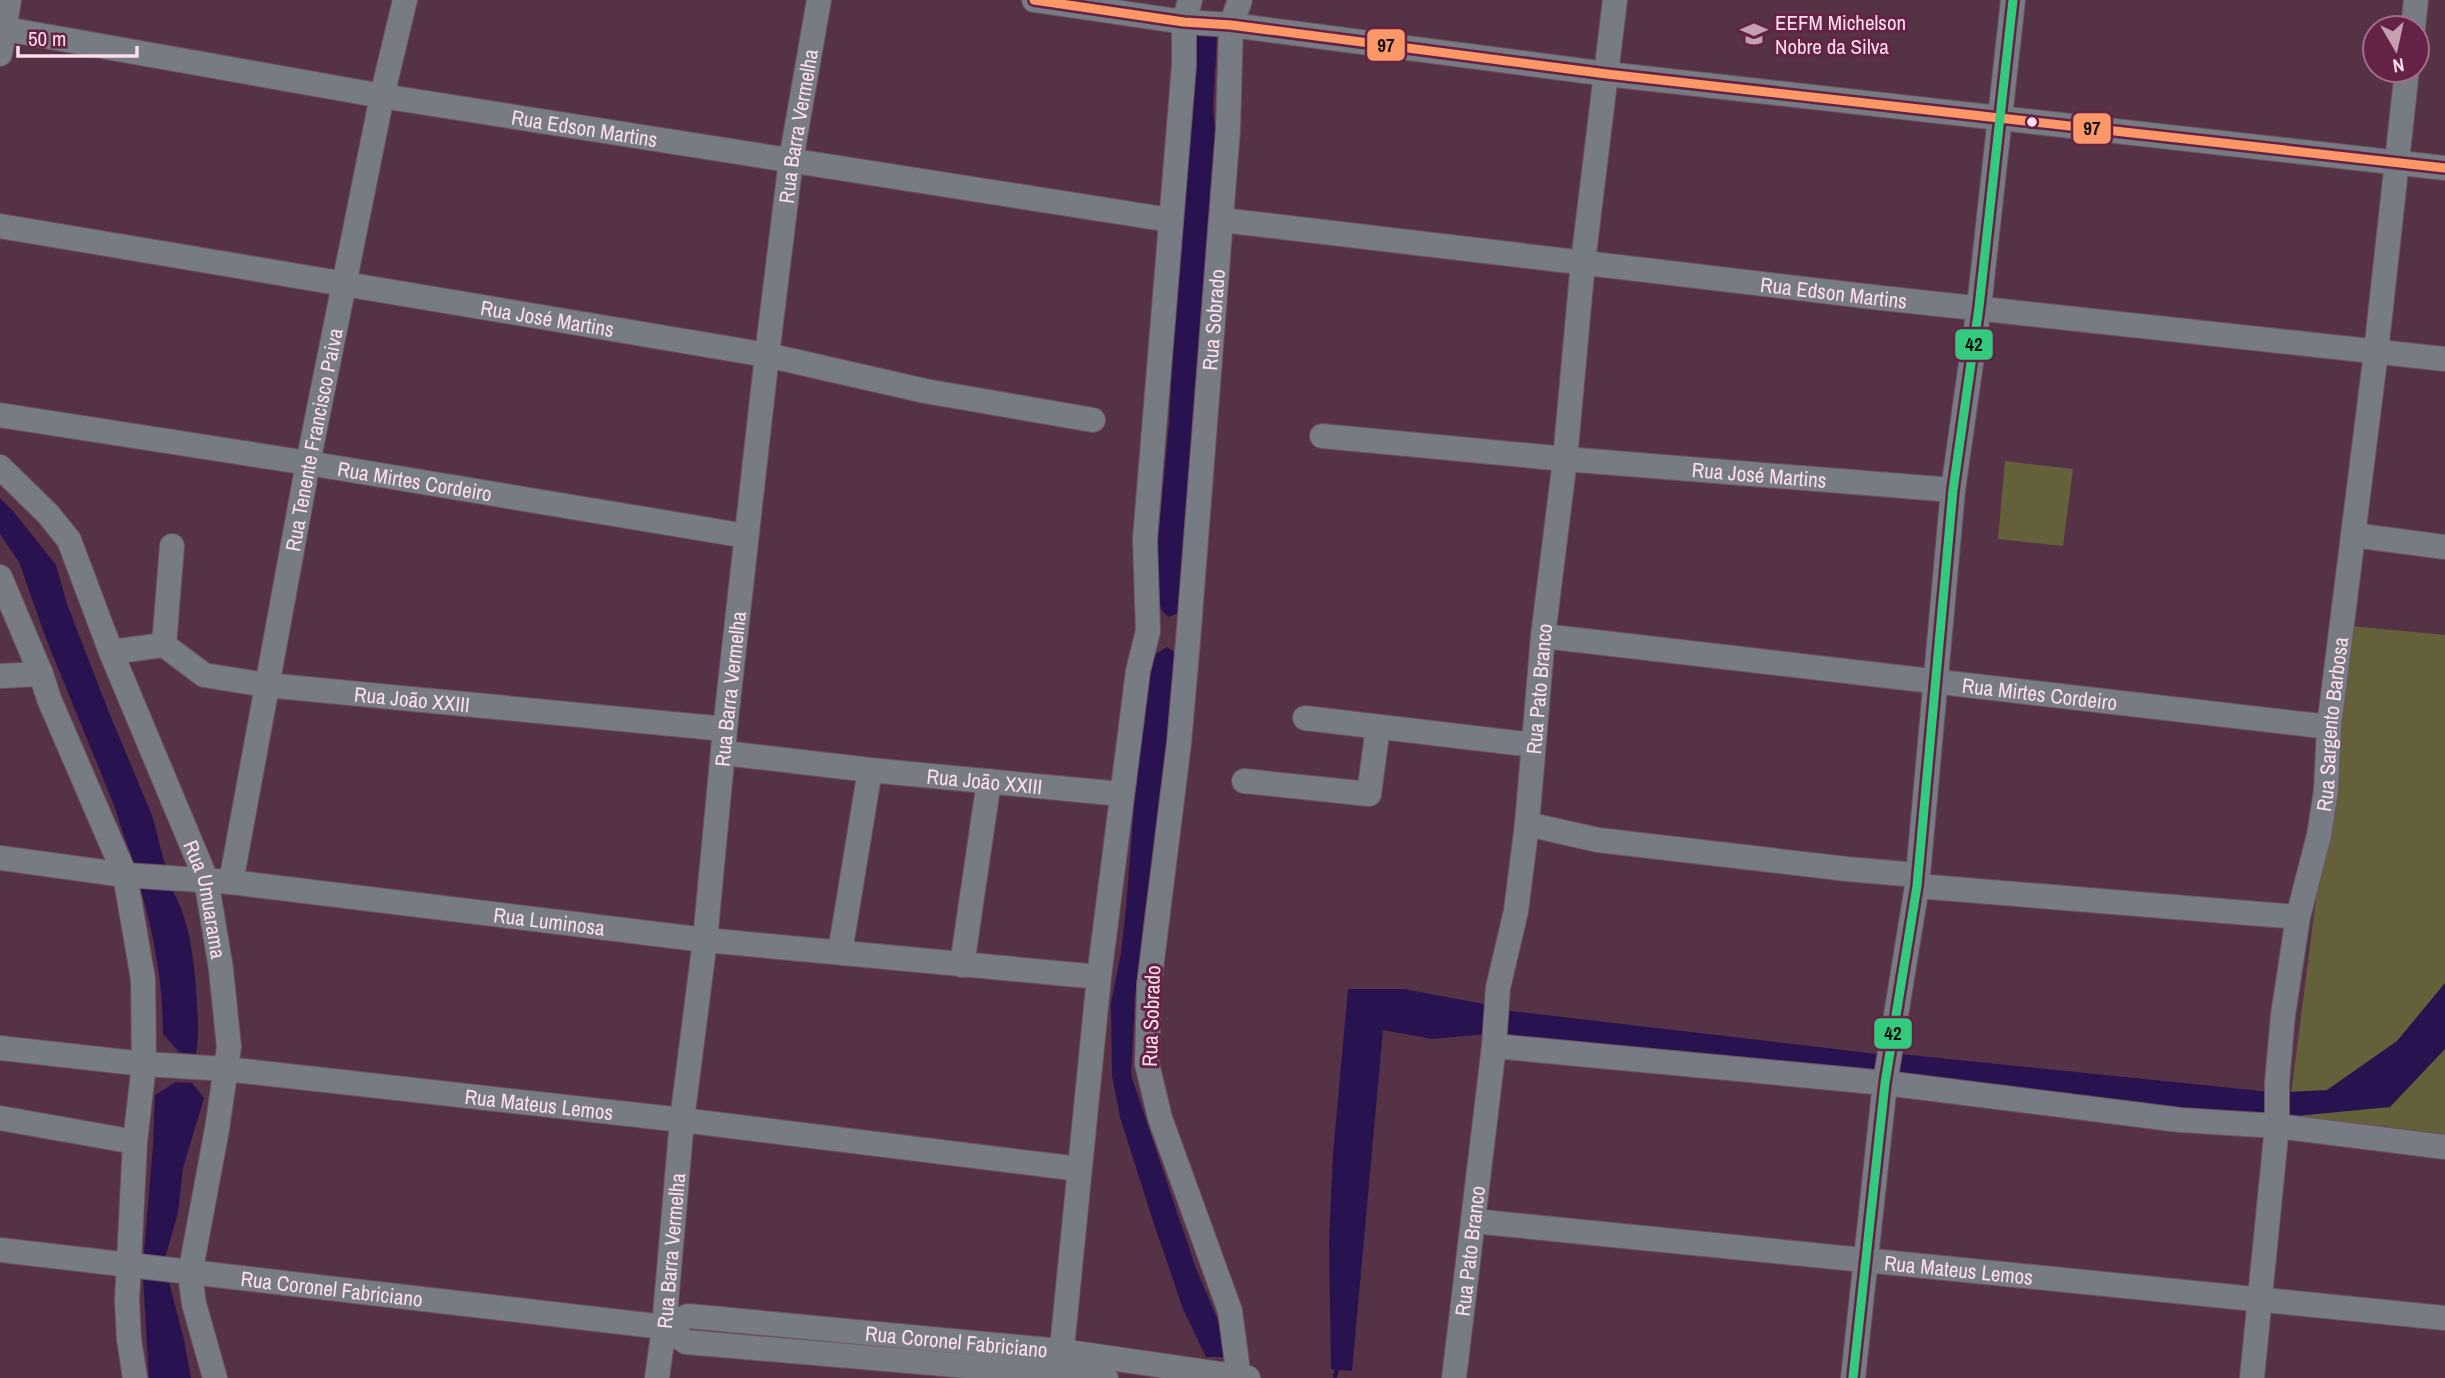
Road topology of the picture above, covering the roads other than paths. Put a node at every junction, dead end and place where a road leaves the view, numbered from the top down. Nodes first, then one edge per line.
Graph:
1 (9, 0) edge
2 (405, 0) edge
3 (819, 0) edge
4 (1034, 0) edge
5 (1240, 0) edge
6 (1615, 0) edge
7 (2013, 0) edge
8 (1187, 11) edge
9 (1231, 25) junction
10 (2, 28) edge
11 (0, 54) edge
12 (1606, 74) junction
13 (2405, 84) edge
14 (382, 96) junction
15 (2001, 117) junction
16 (791, 160) junction
17 (2396, 162) junction
18 (2445, 168) edge
19 (1222, 219) junction
20 (1170, 220) junction
21 (0, 226) edge
22 (1583, 262) junction
23 (345, 284) junction
24 (1979, 307) junction
25 (2376, 352) junction
26 (767, 355) junction
27 (2445, 359) edge
28 (0, 415) edge
29 (1093, 420) dead end
30 (1322, 436) dead end
31 (1565, 459) junction
32 (308, 463) junction
33 (0, 467) edge
34 (1952, 489) junction
35 (2353, 535) junction
36 (746, 536) junction
37 (172, 546) dead end
38 (2445, 547) edge
39 (0, 577) edge
40 (1148, 631) junction
41 (1543, 636) junction
42 (1188, 641) junction
43 (164, 645) junction
44 (111, 652) junction
45 (41, 674) junction
46 (0, 676) edge
47 (1937, 682) junction
48 (266, 685) junction
49 (1305, 718) dead end
50 (1378, 727) junction
51 (2329, 727) junction
52 (724, 741) junction
53 (1533, 746) junction
54 (870, 770) junction
55 (989, 780) junction
56 (1244, 781) dead end
57 (1121, 794) junction
58 (1527, 824) junction
59 (0, 858) edge
60 (125, 875) junction
61 (206, 879) junction
62 (1917, 881) junction
63 (231, 882) junction
64 (2298, 917) junction
65 (705, 940) junction
66 (840, 953) junction
67 (962, 965) junction
68 (1099, 977) junction
69 (1494, 1046) junction
70 (0, 1048) edge
71 (144, 1064) junction
72 (226, 1069) junction
73 (1885, 1083) junction
74 (0, 1118) edge
75 (682, 1120) junction
76 (2277, 1126) junction
77 (135, 1142) junction
78 (2445, 1147) edge
79 (1079, 1170) junction
80 (1473, 1221) junction
81 (0, 1250) edge
82 (1866, 1260) junction
83 (129, 1265) junction
84 (190, 1274) junction
85 (2258, 1298) junction
86 (2445, 1318) edge
87 (664, 1327) junction
88 (1060, 1367) edge
89 (1231, 1377) edge
90 (135, 1378) edge
91 (215, 1378) edge
92 (657, 1378) edge
93 (1106, 1378) edge
94 (1454, 1378) edge
95 (1853, 1378) edge
96 (2252, 1378) edge

1 - 10 street
2 - 14 street, Rua Tenente Francisco Paiva
3 - 16 street, Rua Barra Vermelha
4 - 8 street
5 - 9 street, Rua Sobrado
6 - 12 street, Rua Pato Branco
7 - 15 street
8 - 9 street
8 - 20 street
9 - 12 street
9 - 19 street, Rua Sobrado
10 - 11 street
10 - 14 street, Rua Edson Martins
12 - 15 street
12 - 22 street, Rua Pato Branco
13 - 17 street, Rua Sargento Barbosa
14 - 16 street, Rua Edson Martins
14 - 23 street, Rua Tenente Francisco Paiva
15 - 17 street
15 - 24 street
16 - 20 street, Rua Edson Martins
16 - 26 street, Rua Barra Vermelha
17 - 18 street
17 - 25 street, Rua Sargento Barbosa
19 - 22 street, Rua Edson Martins
19 - 42 street, Rua Sobrado
20 - 40 street
21 - 23 street, Rua José Martins
22 - 24 street, Rua Edson Martins
22 - 31 street, Rua Pato Branco
23 - 26 street, Rua José Martins
23 - 32 street, Rua Tenente Francisco Paiva
24 - 25 street, Rua Edson Martins
24 - 34 street
25 - 27 street, Rua Edson Martins
25 - 35 street, Rua Sargento Barbosa
26 - 29 street, Rua José Martins
26 - 36 street, Rua Barra Vermelha
28 - 32 street, Rua Mirtes Cordeiro
30 - 31 street, Rua José Martins
31 - 34 street, Rua José Martins
31 - 41 street, Rua Pato Branco
32 - 36 street, Rua Mirtes Cordeiro
32 - 48 street, Rua Tenente Francisco Paiva
33 - 44 street, Rua Umuarama
34 - 47 street
35 - 38 street
35 - 51 street, Rua Sargento Barbosa
36 - 52 street, Rua Barra Vermelha
37 - 43 street
39 - 45 street
40 - 42 street
40 - 57 street
41 - 47 street, Rua Mirtes Cordeiro
41 - 53 street, Rua Pato Branco
42 - 89 street, Rua Sobrado
43 - 44 street
43 - 48 street, Rua João XXIII
44 - 61 street, Rua Umuarama
45 - 46 street
45 - 60 street
47 - 51 street, Rua Mirtes Cordeiro
47 - 62 street
48 - 52 street, Rua João XXIII
48 - 63 street, Rua Tenente Francisco Paiva
49 - 50 street
50 - 53 street
50 - 56 street
51 - 64 street, Rua Sargento Barbosa
52 - 54 street, Rua João XXIII
52 - 65 street, Rua Barra Vermelha
53 - 58 street, Rua Pato Branco
54 - 55 street, Rua João XXIII
54 - 66 street
55 - 57 street, Rua João XXIII
55 - 67 street
57 - 68 street
58 - 62 street
58 - 69 street, Rua Pato Branco
59 - 60 street, Rua Luminosa
60 - 61 street, Rua Luminosa
60 - 71 street
61 - 63 street, Rua Luminosa
61 - 72 street, Rua Umuarama
62 - 64 street
62 - 73 street
63 - 65 street, Rua Luminosa
64 - 76 street, Rua Sargento Barbosa
65 - 66 street, Rua Luminosa
65 - 75 street, Rua Barra Vermelha
66 - 67 street, Rua Luminosa
67 - 68 street, Rua Luminosa
68 - 79 street
69 - 73 street
69 - 80 street, Rua Pato Branco
70 - 71 street, Rua Mateus Lemos
71 - 72 street, Rua Mateus Lemos
71 - 77 street
72 - 75 street, Rua Mateus Lemos
72 - 84 street, Rua Umuarama
73 - 76 street
73 - 82 street
74 - 77 street
75 - 79 street, Rua Mateus Lemos
75 - 87 street, Rua Barra Vermelha
76 - 78 street
76 - 85 street, Rua Sargento Barbosa
77 - 83 street
79 - 88 street
80 - 82 street, Rua Mateus Lemos
80 - 94 street, Rua Pato Branco
81 - 83 street, Rua Coronel Fabriciano
82 - 85 street, Rua Mateus Lemos
82 - 95 street
83 - 84 street, Rua Coronel Fabriciano
83 - 90 street
84 - 87 street, Rua Coronel Fabriciano
84 - 91 street, Rua Umuarama
85 - 86 street, Rua Mateus Lemos
85 - 96 street, Rua Sargento Barbosa
87 - 88 street, Rua Coronel Fabriciano
87 - 92 street, Rua Barra Vermelha
88 - 89 street, Rua Coronel Fabriciano
88 - 93 street, Rua Coronel Fabriciano

